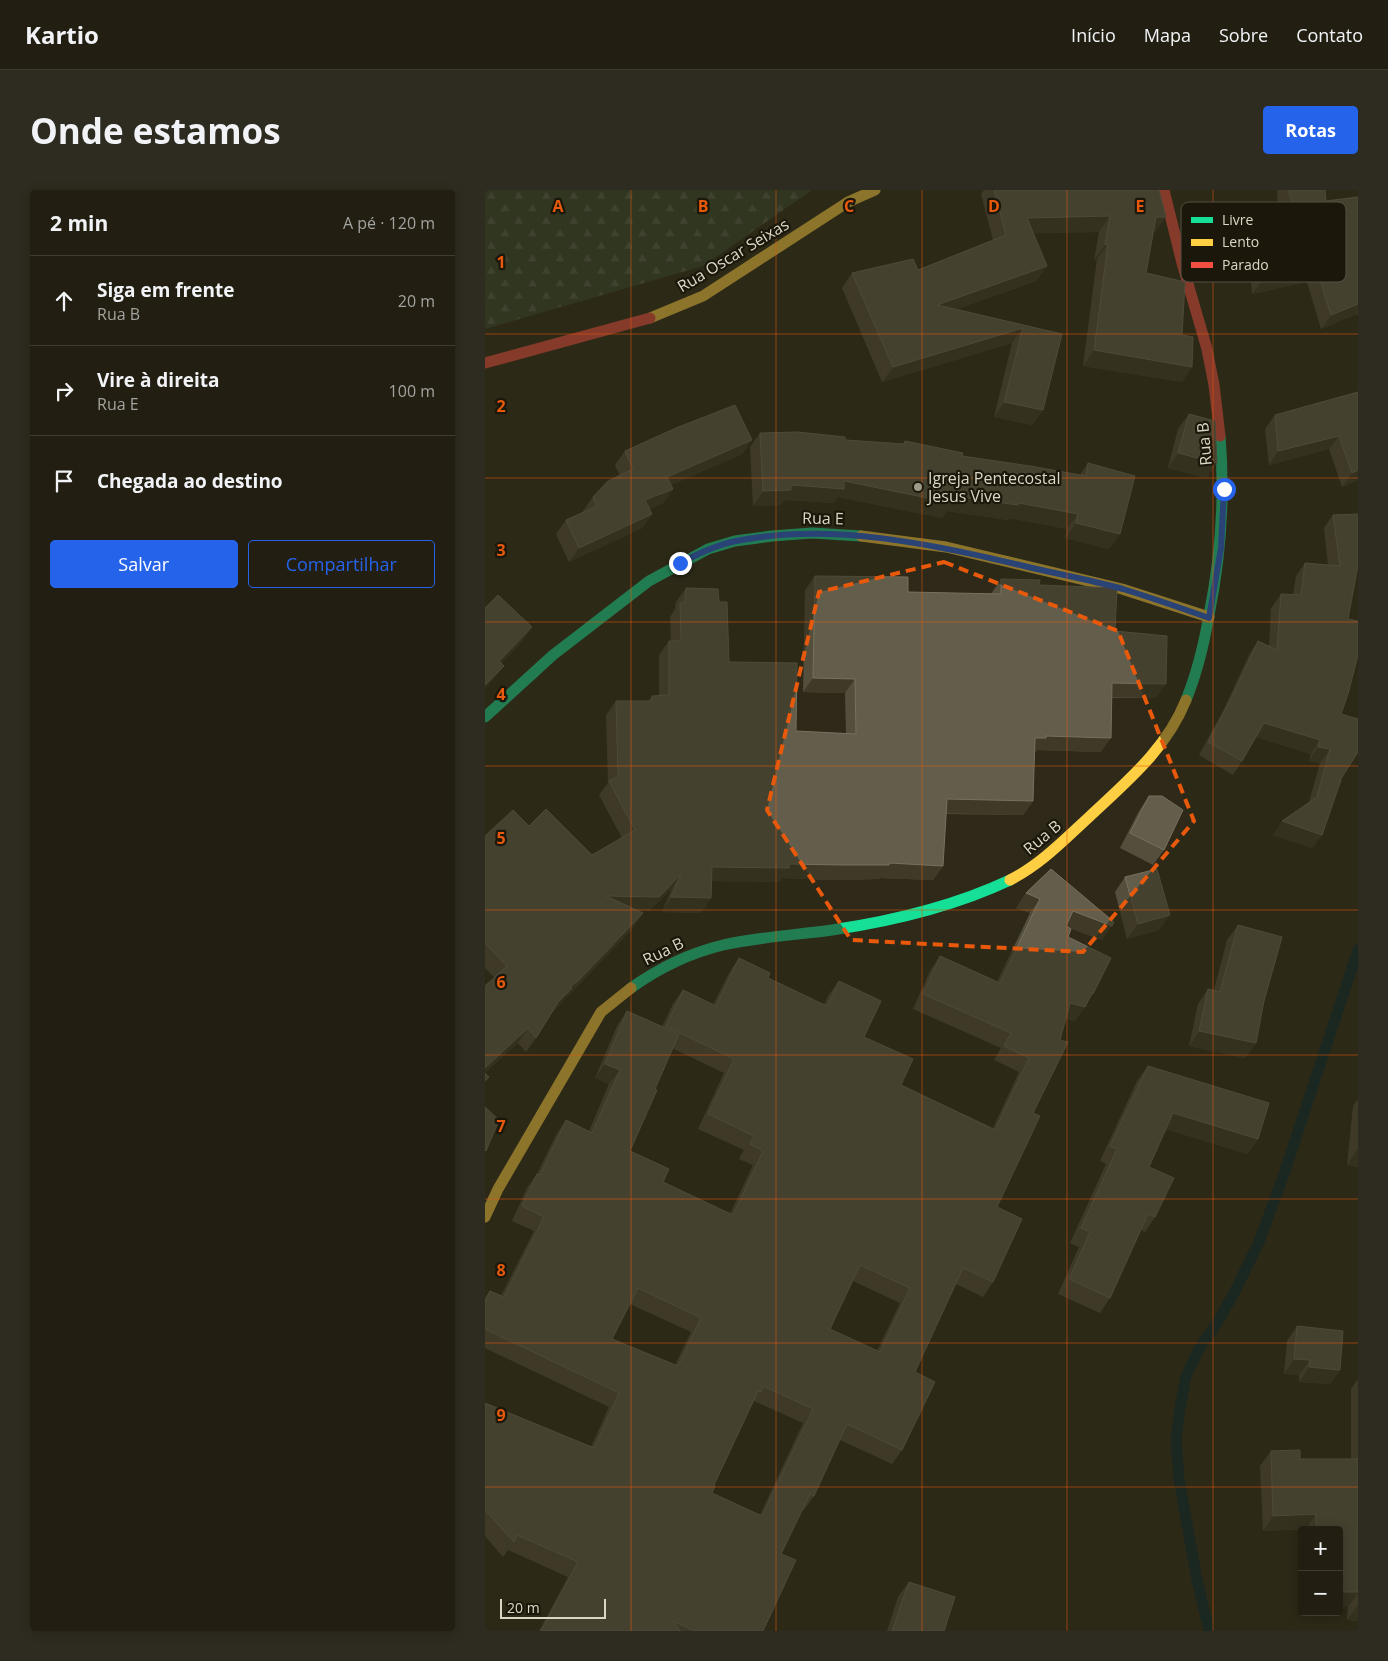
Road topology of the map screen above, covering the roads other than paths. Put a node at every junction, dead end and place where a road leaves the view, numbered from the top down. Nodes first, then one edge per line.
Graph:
1 (875, 190) edge
2 (1163, 190) edge
3 (1181, 259) edge
4 (1188, 282) edge
5 (485, 363) edge
6 (1209, 618) junction
7 (485, 717) edge
8 (485, 1217) edge

1 - 5 street, Rua Oscar Seixas
2 - 3 street, Rua B
4 - 6 street, Rua B
6 - 7 street, Rua E
6 - 8 street, Rua B

